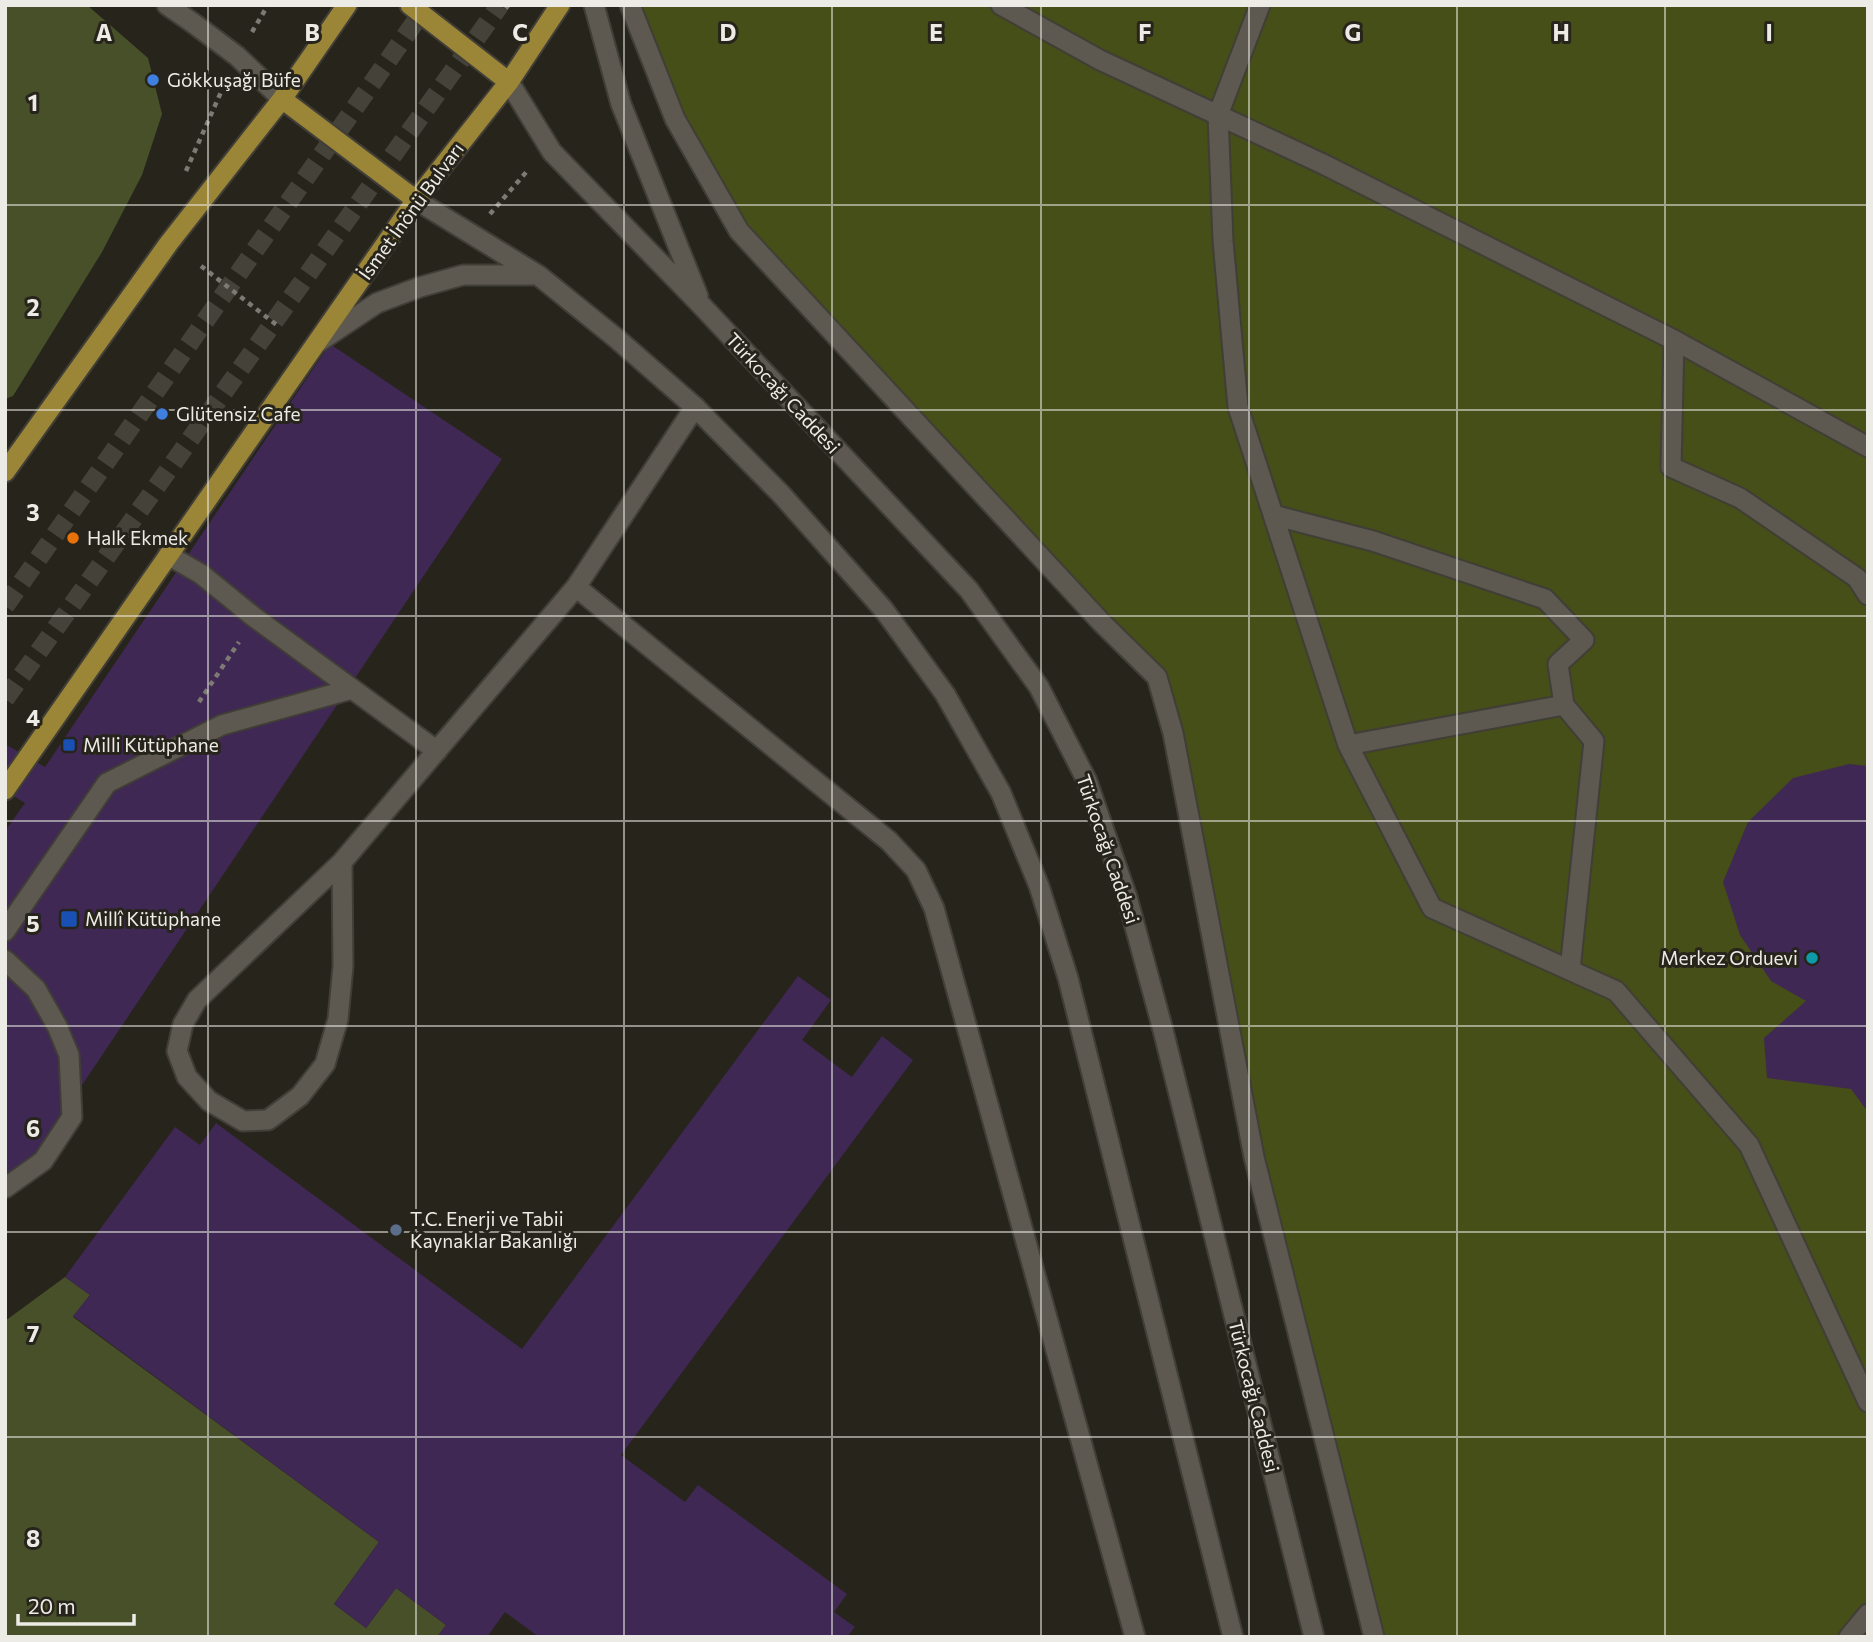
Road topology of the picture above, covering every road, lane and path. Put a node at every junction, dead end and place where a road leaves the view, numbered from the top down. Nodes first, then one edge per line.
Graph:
1 (167, 5) edge
2 (347, 5) edge
3 (410, 5) edge
4 (505, 5) edge
5 (560, 5) edge
6 (594, 5) edge
7 (630, 5) edge
8 (1001, 5) edge
9 (1260, 5) edge
10 (511, 10) dead end
11 (509, 82) junction
12 (282, 99) junction
13 (1218, 116) junction
14 (533, 164) dead end
15 (416, 200) junction
16 (483, 222) dead end
17 (201, 265) dead end
18 (538, 275) junction
19 (702, 306) junction
20 (278, 326) dead end
21 (1674, 340) junction
22 (317, 343) junction
23 (695, 407) junction
24 (1868, 447) edge
25 (5, 472) edge
26 (1273, 516) junction
27 (168, 555) junction
28 (576, 587) junction
29 (1868, 595) edge
30 (242, 637) dead end
31 (352, 689) junction
32 (1564, 705) junction
33 (196, 706) dead end
34 (1348, 745) junction
35 (437, 751) junction
36 (5, 790) edge
37 (342, 862) junction
38 (5, 931) edge
39 (5, 960) edge
40 (1570, 971) junction
41 (5, 1188) edge
42 (1868, 1402) edge
43 (1868, 1614) edge
44 (1135, 1637) edge
45 (1233, 1637) edge
46 (1314, 1637) edge
47 (1374, 1637) edge
48 (1849, 1637) edge

1 - 12 main road
2 - 12 main road
3 - 11 main road
4 - 10 path
5 - 11 main road, İsmet İnönü Bulvarı
6 - 19 main road
7 - 47 main road
8 - 13 main road
9 - 13 main road
11 - 15 main road, İsmet İnönü Bulvarı
11 - 19 main road, Türkocağı Caddesi
12 - 15 main road
12 - 25 main road
13 - 21 main road
13 - 26 main road
14 - 16 path
15 - 18 main road
15 - 22 main road, İsmet İnönü Bulvarı
17 - 20 path
18 - 22 main road
18 - 23 main road
19 - 46 main road, Türkocağı Caddesi
21 - 24 main road
21 - 29 main road
22 - 27 main road, İsmet İnönü Bulvarı
23 - 28 main road
23 - 45 main road
26 - 32 main road
26 - 34 main road
27 - 31 main road
27 - 36 main road, İsmet İnönü Bulvarı
28 - 35 main road
28 - 44 main road
30 - 33 path
31 - 35 main road
31 - 38 main road
32 - 34 main road
32 - 40 main road
34 - 40 main road
35 - 37 main road
37 - 37 main road
39 - 41 main road
40 - 42 main road
43 - 48 main road

